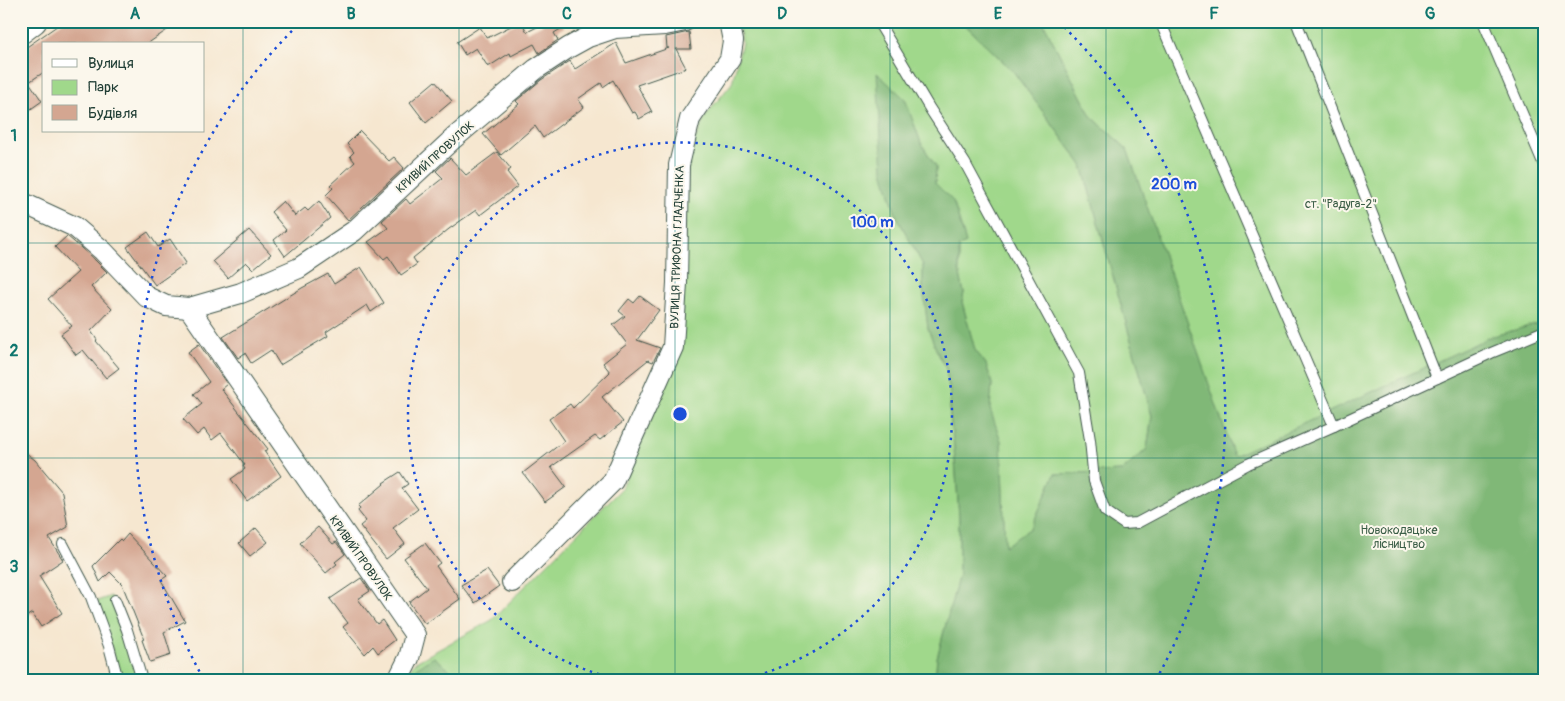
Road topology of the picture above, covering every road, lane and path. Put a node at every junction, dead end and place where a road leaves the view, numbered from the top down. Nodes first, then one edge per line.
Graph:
1 (34, 21) edge
2 (685, 21) edge
3 (730, 21) edge
4 (872, 21) edge
5 (1160, 21) edge
6 (1296, 21) edge
7 (1483, 21) edge
8 (21, 31) edge
9 (1544, 165) edge
10 (21, 202) edge
11 (189, 308) junction
12 (1544, 331) edge
13 (1437, 378) junction
14 (1334, 426) junction
15 (62, 544) dead end
16 (512, 582) dead end
17 (115, 600) dead end
18 (118, 680) edge
19 (142, 680) edge
20 (398, 680) edge

1 - 8 street
2 - 11 street, КРИВИЙ ПРОВУЛОК
3 - 16 street, ВУЛИЦЯ ТРИФОНА ГЛАДЧЕНКА
4 - 14 lane
5 - 14 lane
6 - 13 lane
7 - 9 lane
10 - 11 street, КРИВИЙ ПРОВУЛОК
11 - 20 street, КРИВИЙ ПРОВУЛОК
12 - 13 lane
13 - 14 lane
15 - 18 lane
17 - 19 lane

